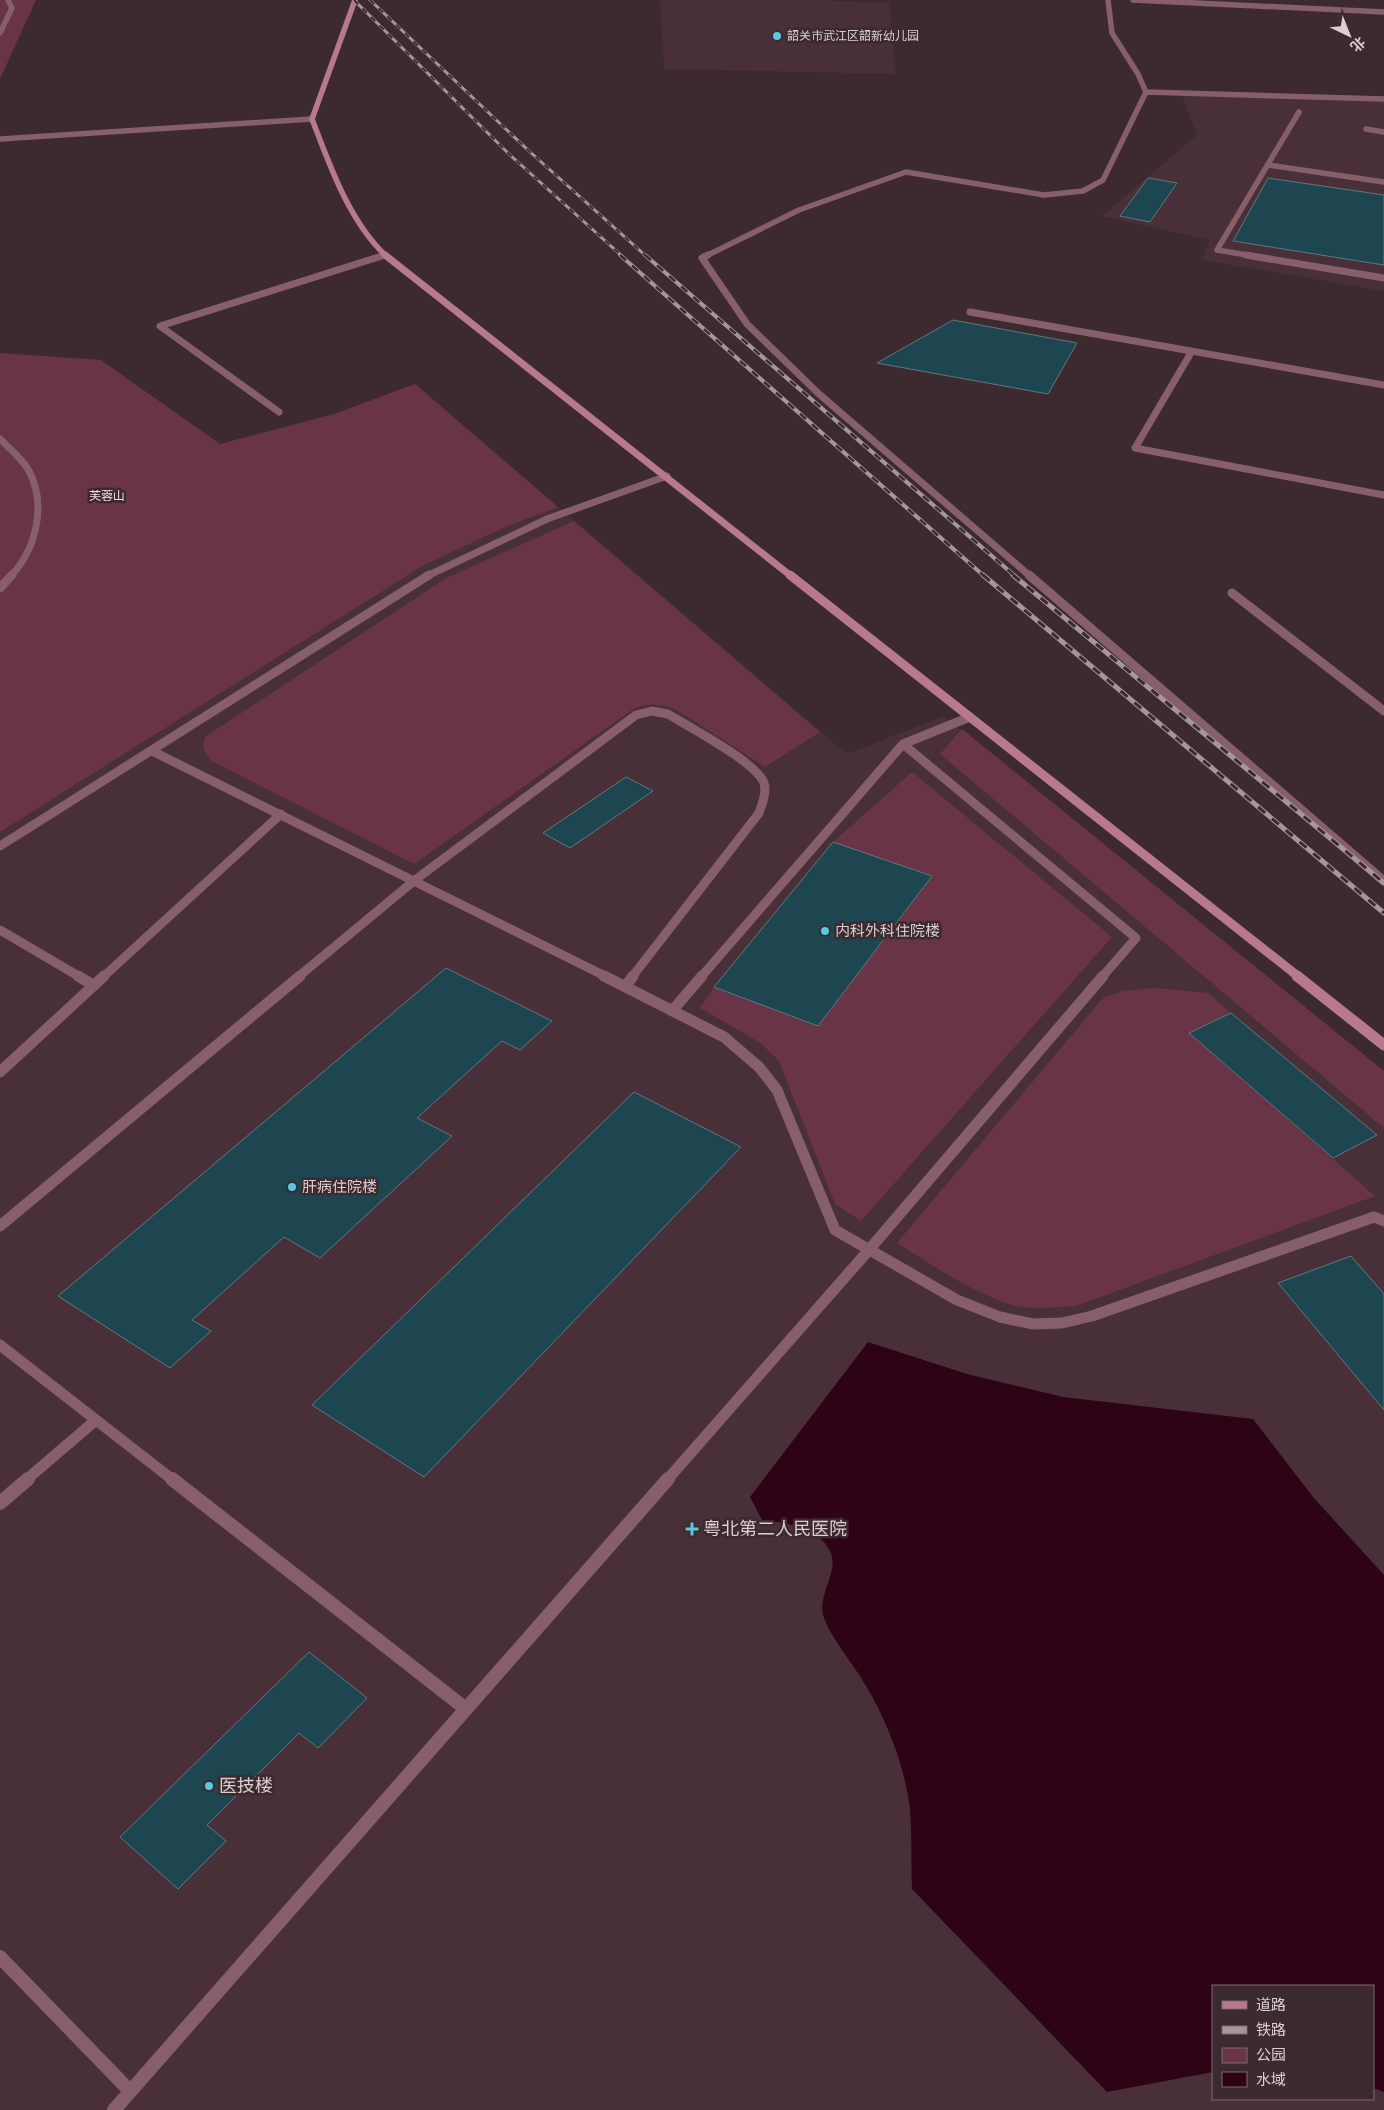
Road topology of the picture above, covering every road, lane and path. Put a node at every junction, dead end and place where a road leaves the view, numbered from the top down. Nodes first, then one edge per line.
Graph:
1 (8, 0) edge
2 (355, 0) edge
3 (1108, 0) edge
4 (1133, 0) edge
5 (1384, 12) edge
6 (0, 33) edge
7 (1146, 92) junction
8 (1384, 99) edge
9 (1299, 112) dead end
10 (312, 118) junction
11 (1366, 129) dead end
12 (1384, 132) edge
13 (0, 139) edge
14 (1268, 164) junction
15 (1384, 182) edge
16 (385, 256) junction
17 (1384, 278) edge
18 (970, 312) dead end
19 (1192, 351) junction
20 (1384, 385) edge
21 (279, 412) dead end
22 (0, 439) edge
23 (667, 476) junction
24 (1384, 495) edge
25 (0, 588) edge
26 (1232, 593) dead end
27 (1384, 711) edge
28 (970, 717) junction
29 (903, 744) junction
30 (152, 751) junction
31 (281, 814) junction
32 (0, 846) edge
33 (415, 880) junction
34 (1384, 881) edge
35 (0, 930) edge
36 (93, 985) junction
37 (625, 987) junction
38 (672, 1011) junction
39 (1384, 1045) edge
40 (0, 1072) edge
41 (1384, 1220) edge
42 (0, 1226) edge
43 (868, 1251) junction
44 (0, 1345) edge
45 (96, 1420) junction
46 (0, 1503) edge
47 (466, 1709) junction
48 (0, 1957) edge
49 (130, 2091) junction
50 (114, 2110) edge

1 - 6 street
2 - 10 main road
3 - 7 street
4 - 5 street
7 - 8 street
7 - 34 street
9 - 14 street
10 - 13 street
10 - 16 main road
11 - 12 street
14 - 15 street
14 - 17 street
16 - 21 street
16 - 23 main road
18 - 19 street
19 - 20 street
19 - 24 street
22 - 25 street
23 - 28 main road
23 - 30 street
26 - 27 street
28 - 29 street
28 - 39 main road
29 - 38 street
29 - 43 street
30 - 31 street
30 - 32 street
31 - 33 street
31 - 36 street
33 - 37 street
33 - 37 street
33 - 42 street
35 - 36 street
36 - 40 street
37 - 38 street
38 - 43 street
41 - 43 street
43 - 47 street
44 - 45 street
45 - 46 street
45 - 47 street
47 - 49 street
48 - 49 street
49 - 50 street

